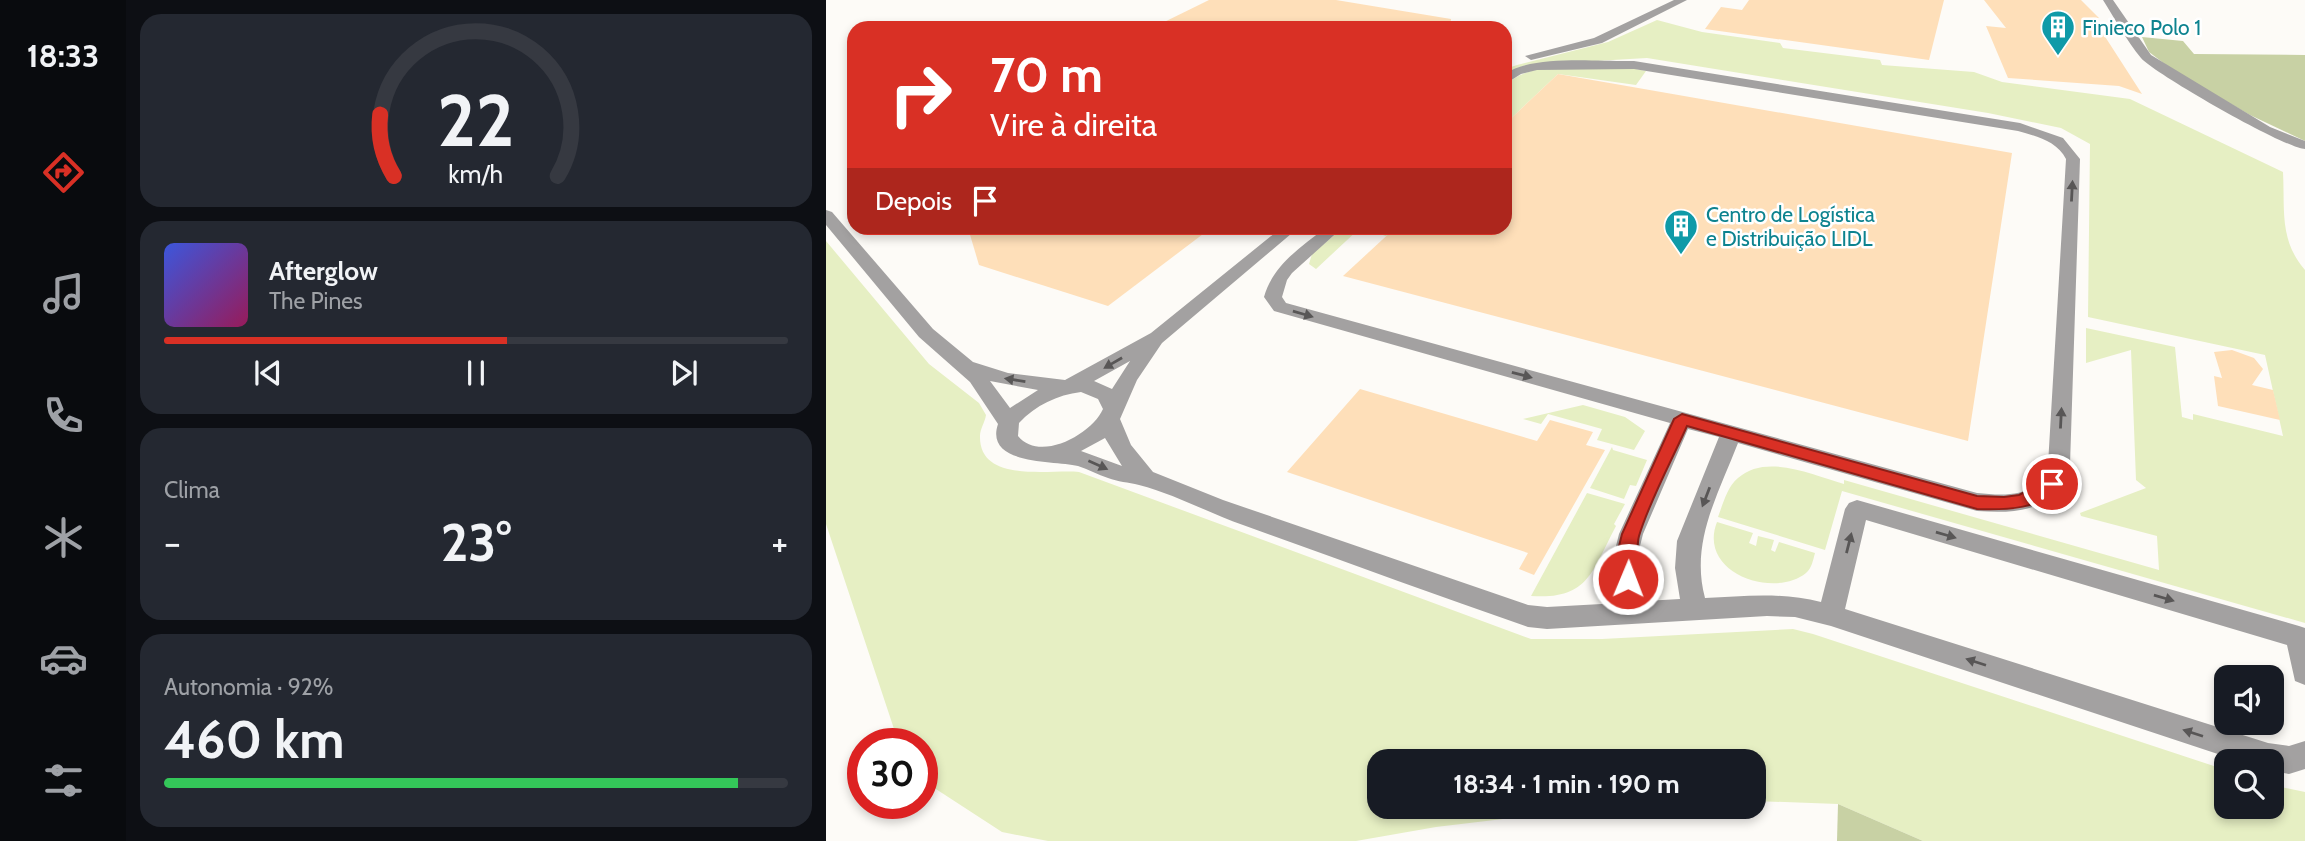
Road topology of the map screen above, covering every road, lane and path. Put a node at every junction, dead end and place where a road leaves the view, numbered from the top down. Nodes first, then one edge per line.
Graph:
1 (1682, 0) edge
2 (2108, 0) edge
3 (1512, 61) edge
4 (1512, 75) edge
5 (2302, 145) dead end
6 (826, 215) edge
7 (1282, 235) edge
8 (1326, 235) edge
9 (1158, 337) junction
10 (964, 366) junction
11 (1068, 387) junction
12 (1111, 414) junction
13 (1682, 419) junction
14 (1008, 423) junction
15 (1731, 433) junction
16 (1051, 453) junction
17 (1145, 478) junction
18 (1696, 610) junction
19 (1634, 614) junction
20 (1831, 615) junction
21 (2305, 673) edge
22 (2305, 755) edge

1 - 3 street
2 - 5 street
15 -> 4 street
6 - 10 street
7 - 9 street
8 -> 13 street
9 -> 11 street
9 - 12 street
11 -> 10 street
10 - 14 street
11 - 12 street
11 - 14 street
12 - 16 street
12 - 17 street
13 - 15 street
13 - 19 street
14 - 16 street
15 -> 18 street
16 -> 17 street
17 - 19 street
18 - 19 street
18 - 20 street
20 -> 21 street
22 -> 20 street

